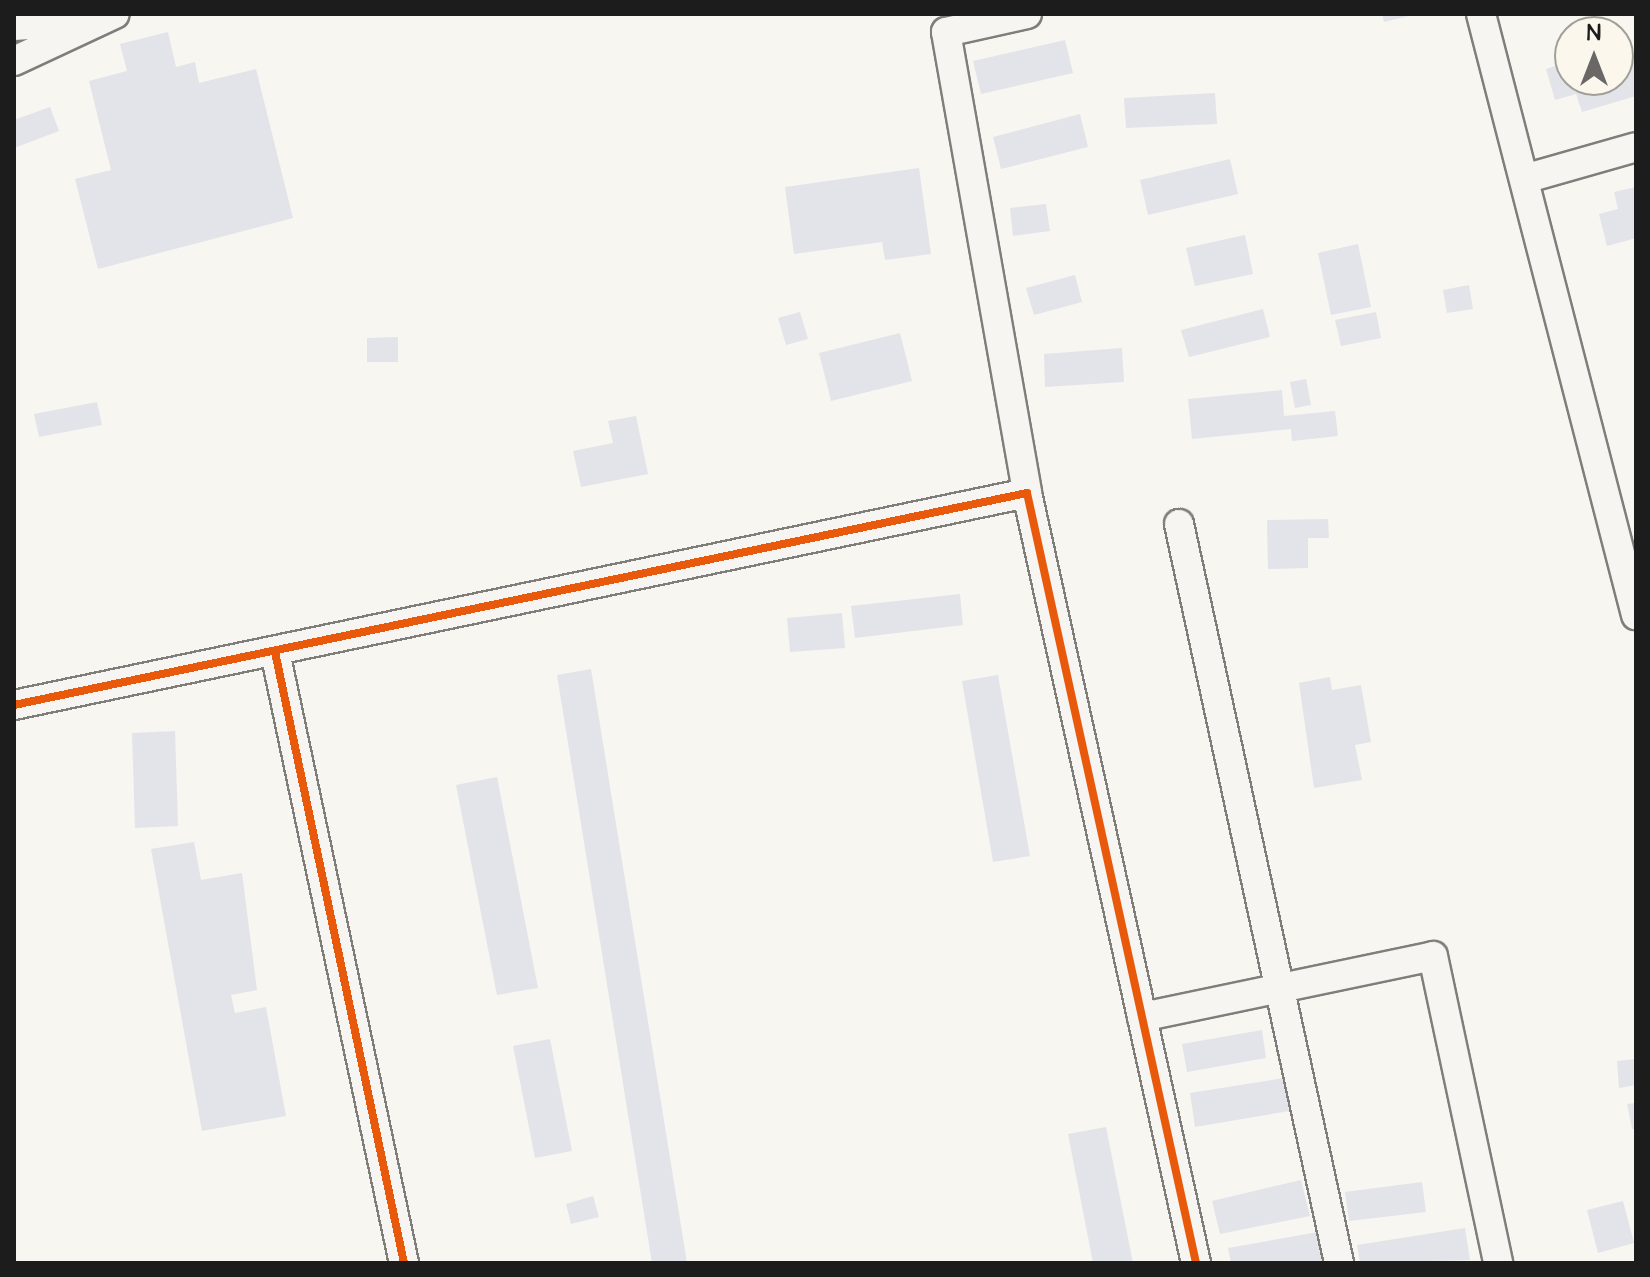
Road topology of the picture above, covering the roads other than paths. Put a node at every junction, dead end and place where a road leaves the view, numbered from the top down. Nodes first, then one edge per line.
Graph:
1 (1027, 14) edge
2 (1481, 14) edge
3 (108, 17) edge
4 (14, 26) edge
5 (14, 61) edge
6 (1636, 147) edge
7 (1524, 179) junction
8 (1027, 493) junction
9 (1179, 524) dead end
10 (1628, 552) edge
11 (1636, 615) edge
12 (275, 652) junction
13 (14, 705) edge
14 (1278, 988) junction
15 (1142, 1017) junction
16 (404, 1263) edge
17 (1196, 1263) edge
18 (1339, 1263) edge
19 (1498, 1263) edge

1 - 8 street
2 - 7 street
3 - 4 street
3 - 5 street
6 - 7 street
7 - 10 street
8 - 12 street
8 - 15 street
9 - 14 street
10 - 11 street
12 - 13 street
12 - 16 street
14 - 15 street
14 - 18 street
14 - 19 street
15 - 17 street

